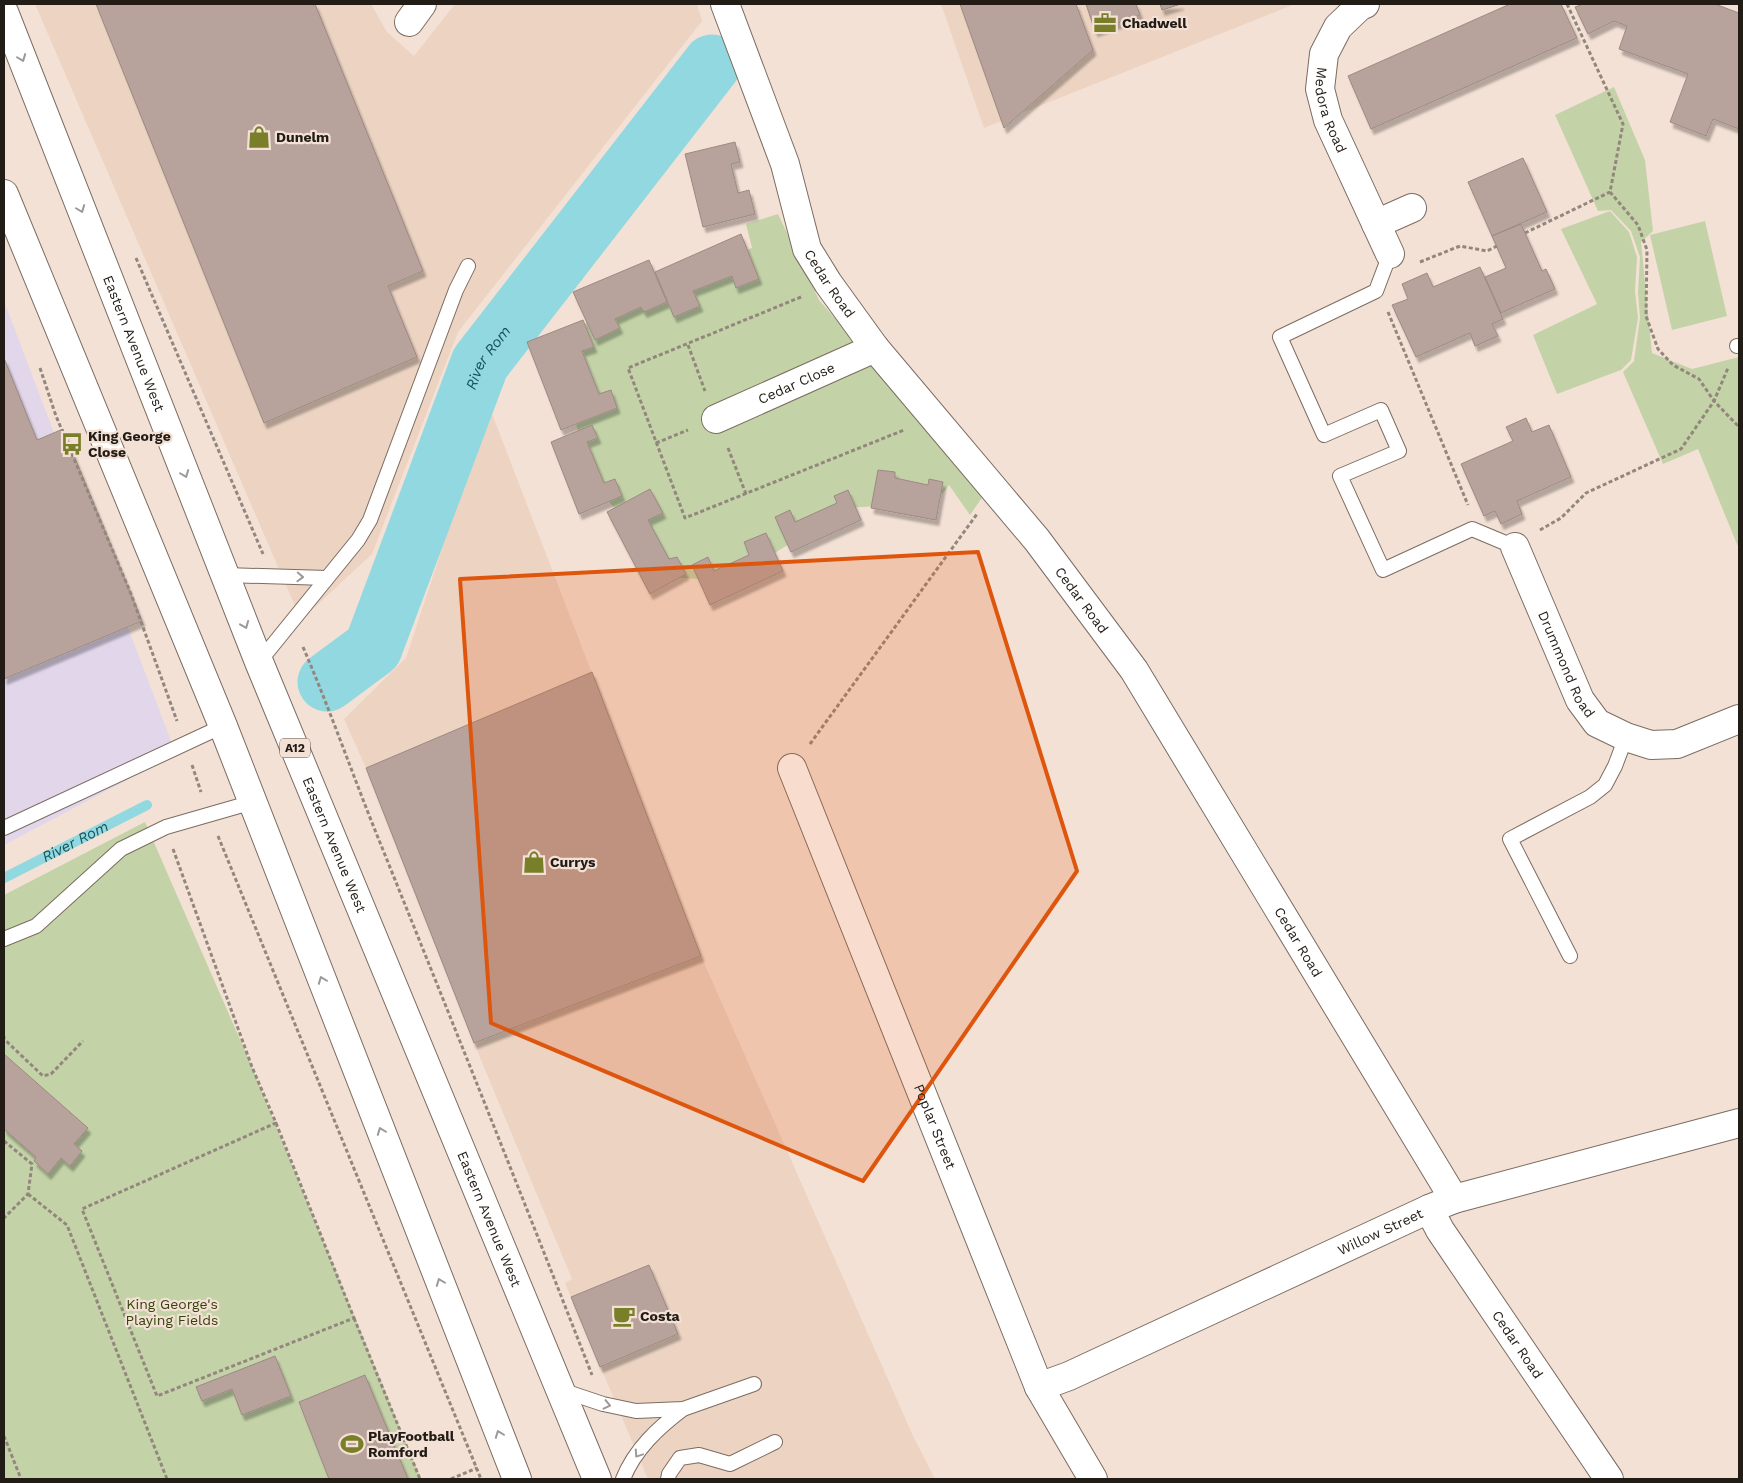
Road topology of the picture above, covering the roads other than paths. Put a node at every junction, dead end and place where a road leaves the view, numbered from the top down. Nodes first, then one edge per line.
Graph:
1 (1365, 4) edge
2 (730, 5) edge
3 (4, 12) edge
4 (4, 194) edge
5 (1412, 208) dead end
6 (1376, 224) junction
7 (1390, 254) joint
8 (468, 266) dead end
9 (875, 348) junction
10 (716, 419) dead end
11 (1515, 547) joint
12 (225, 575) junction
13 (327, 578) junction
14 (259, 662) junction
15 (1739, 719) edge
16 (223, 726) junction
17 (1626, 737) junction
18 (792, 768) road end
19 (253, 802) junction
20 (4, 828) edge
21 (4, 939) edge
22 (1570, 956) dead end
23 (1739, 1123) edge
24 (1454, 1200) junction
25 (1429, 1209) junction
26 (754, 1384) dead end
27 (1039, 1387) junction
28 (561, 1390) junction
29 (683, 1409) junction
30 (775, 1442) dead end
31 (517, 1479) edge
32 (597, 1479) edge
33 (623, 1479) edge
34 (668, 1479) edge
35 (1093, 1479) edge
36 (1609, 1479) edge

1 - 6 main road, Medora Road
2 - 9 main road, Cedar Road
3 -> 12 main road, Eastern Avenue West / A12
4 - 16 main road
5 - 6 main road
6 - 7 main road, Medora Road
7 - 11 lane
8 - 13 lane
9 - 10 main road, Cedar Close
9 - 24 main road, Cedar Road
11 - 17 main road, Drummond Road
12 -> 13 lane
12 -> 14 main road, Eastern Avenue West / A12
13 - 14 lane
14 - 28 main road, Eastern Avenue West / A12
15 - 17 main road, Drummond Road
16 - 19 main road
16 - 20 lane
17 - 22 lane
18 - 27 main road, Poplar Street
19 - 21 lane
31 -> 19 main road
23 - 24 main road, Willow Street
24 - 25 main road, Willow Street
25 - 27 main road, Willow Street
25 - 36 main road, Cedar Road
26 - 29 lane
27 - 35 main road, Poplar Street
28 -> 29 lane
28 - 32 main road, Eastern Avenue West / A12
29 -> 33 lane
30 - 34 lane

